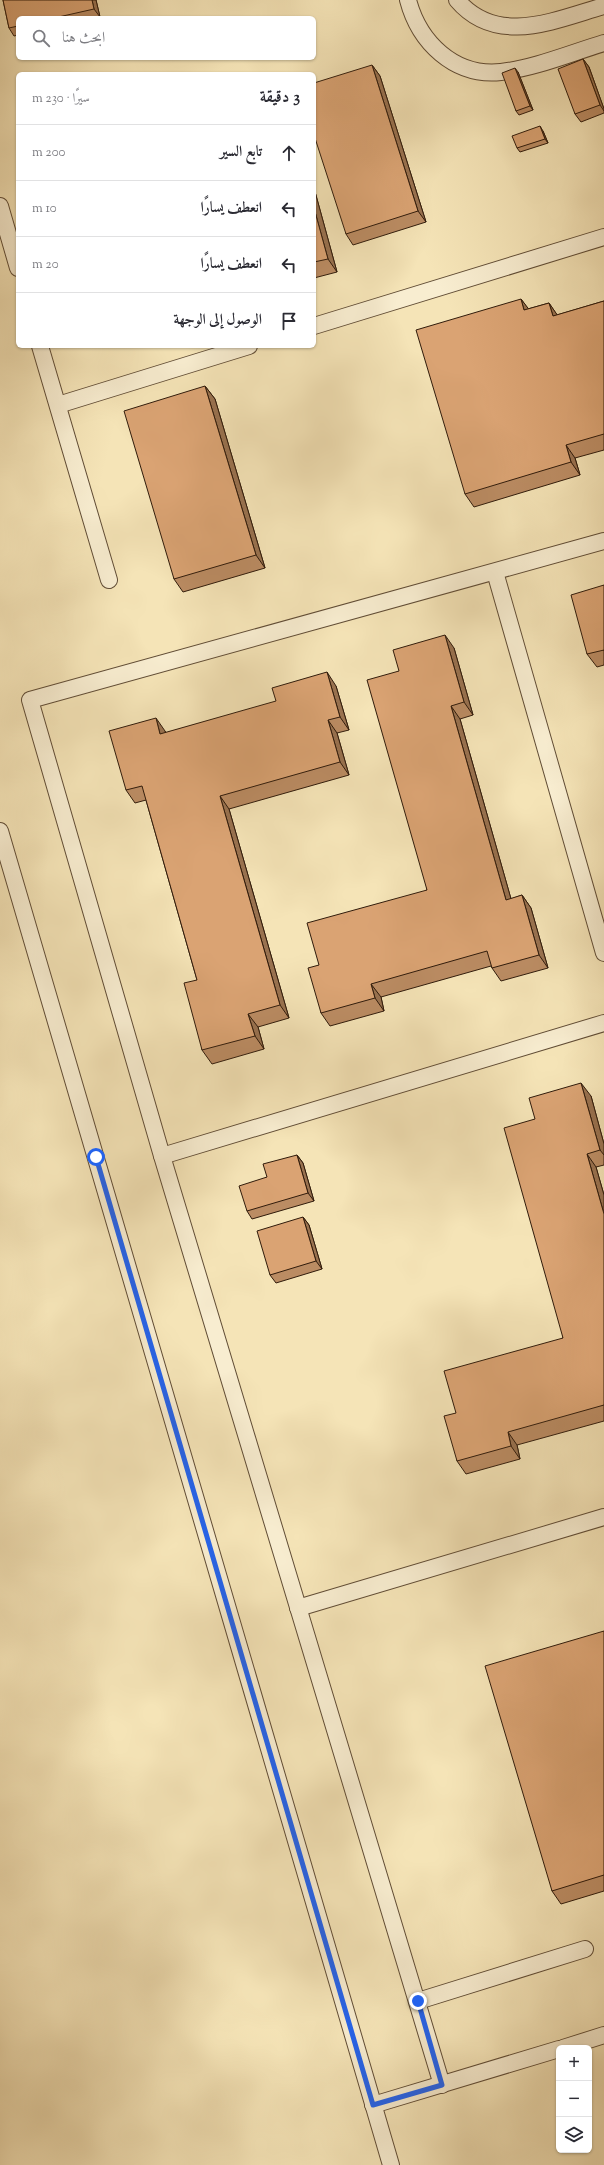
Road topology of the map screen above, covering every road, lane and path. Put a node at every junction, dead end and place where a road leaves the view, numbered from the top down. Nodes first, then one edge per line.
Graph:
1 (408, 0) edge
2 (457, 0) edge
3 (604, 6) edge
4 (604, 43) edge
5 (0, 206) edge
6 (604, 237) edge
7 (16, 261) edge
8 (316, 325) edge
9 (41, 348) edge
10 (243, 348) edge
11 (58, 405) junction
12 (604, 540) edge
13 (495, 572) junction
14 (108, 580) dead end
15 (0, 831) edge
16 (604, 953) edge
17 (604, 1023) edge
18 (162, 1156) junction
19 (604, 1517) edge
20 (298, 1608) junction
21 (585, 1948) dead end
22 (418, 2001) junction
23 (604, 2035) edge
24 (572, 2045) edge
25 (556, 2050) edge
26 (442, 2085) junction
27 (373, 2105) junction
28 (391, 2165) edge

1 - 4 lane
2 - 3 lane
5 - 7 lane
6 - 8 lane
9 - 11 lane
10 - 11 lane
11 - 14 lane
12 - 13 lane
13 - 16 lane
13 - 18 lane
15 - 27 lane
17 - 18 lane
18 - 20 lane
19 - 20 lane
20 - 22 lane
21 - 22 lane
22 - 26 lane
23 - 24 lane
25 - 26 lane
26 - 27 lane
27 - 28 lane

